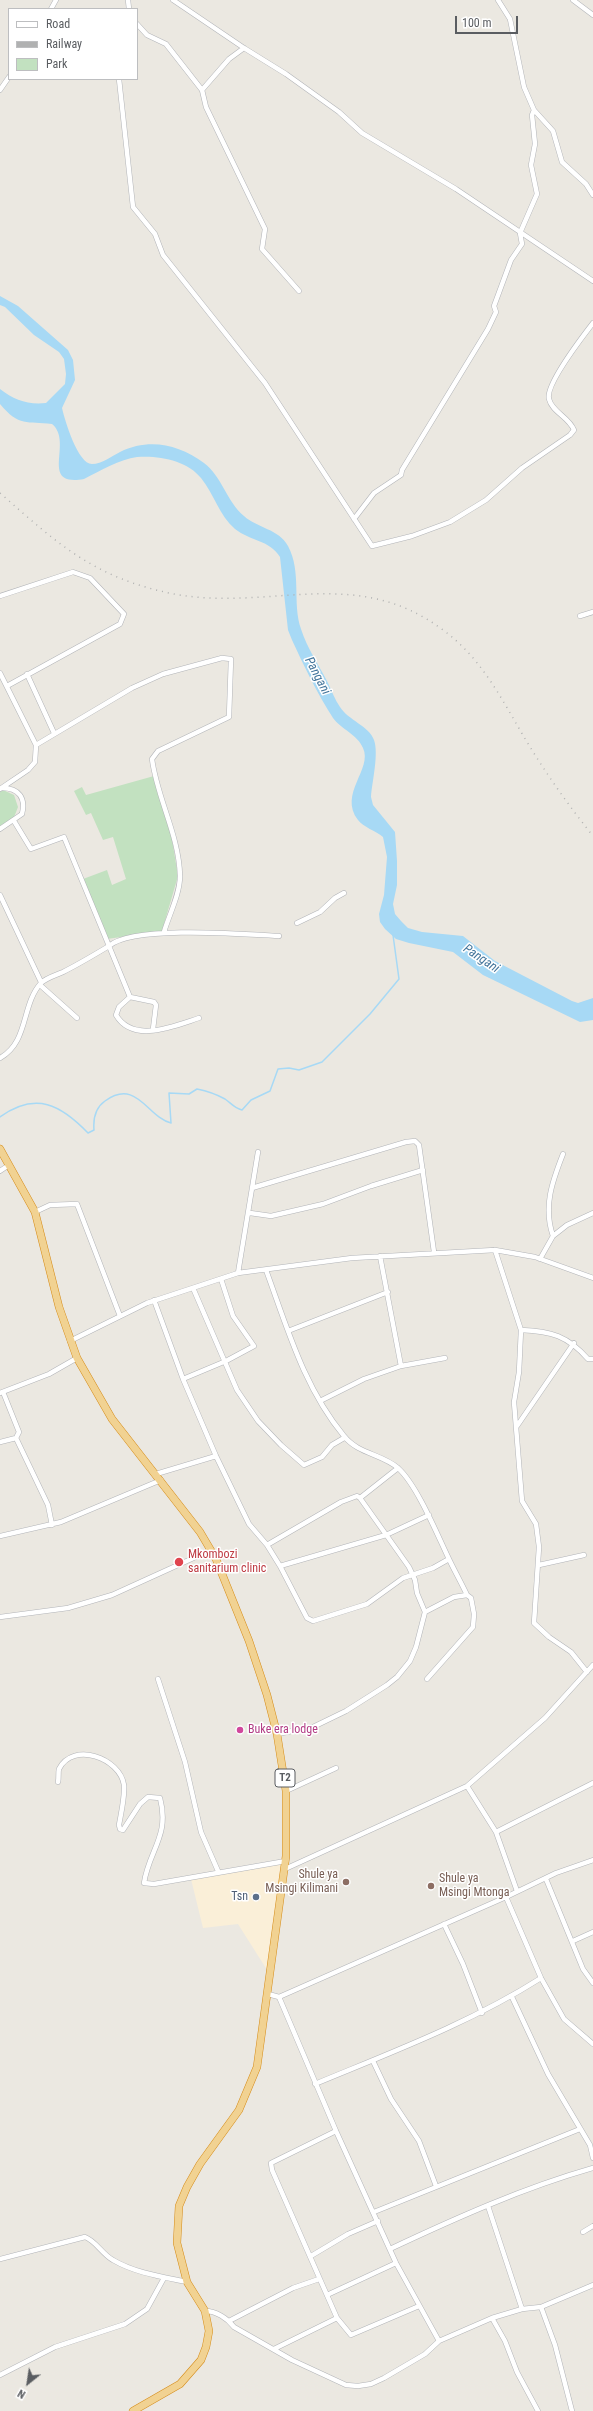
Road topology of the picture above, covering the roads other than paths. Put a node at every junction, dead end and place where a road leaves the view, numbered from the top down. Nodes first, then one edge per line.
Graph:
1 (173, 0) edge
2 (498, 0) edge
3 (573, 0) edge
4 (593, 15) edge
5 (138, 25) edge
6 (244, 48) junction
7 (8, 78) edge
8 (119, 80) edge
9 (0, 90) edge
10 (202, 90) junction
11 (534, 110) junction
12 (593, 195) edge
13 (520, 233) junction
14 (593, 281) edge
15 (299, 291) dead end
16 (593, 322) edge
17 (354, 519) junction
18 (0, 596) edge
19 (593, 612) edge
20 (580, 616) dead end
21 (0, 673) edge
22 (27, 674) junction
23 (7, 686) junction
24 (54, 733) junction
25 (36, 745) junction
26 (1, 789) edge
27 (14, 822) junction
28 (0, 829) edge
29 (344, 893) dead end
30 (0, 895) edge
31 (297, 923) dead end
32 (164, 932) junction
33 (280, 936) dead end
34 (108, 946) junction
35 (41, 984) junction
36 (130, 997) junction
37 (77, 1018) dead end
38 (200, 1018) dead end
39 (153, 1029) junction
40 (0, 1058) edge
41 (0, 1149) edge
42 (258, 1152) dead end
43 (563, 1154) dead end
44 (9, 1165) junction
45 (423, 1170) junction
46 (0, 1172) edge
47 (252, 1188) junction
48 (35, 1212) junction
49 (250, 1213) junction
50 (593, 1213) edge
51 (553, 1236) junction
52 (495, 1250) junction
53 (434, 1252) junction
54 (380, 1256) junction
55 (540, 1258) junction
56 (266, 1270) junction
57 (238, 1273) junction
58 (593, 1278) edge
59 (221, 1279) junction
60 (193, 1288) junction
61 (388, 1292) junction
62 (154, 1300) junction
63 (120, 1316) junction
64 (521, 1330) junction
65 (288, 1331) junction
66 (70, 1341) junction
67 (574, 1343) junction
68 (77, 1358) junction
69 (445, 1358) dead end
70 (593, 1359) edge
71 (226, 1362) junction
72 (401, 1366) junction
73 (183, 1379) junction
74 (1, 1393) edge
75 (320, 1401) junction
76 (517, 1426) junction
77 (16, 1438) junction
78 (344, 1438) junction
79 (0, 1442) edge
80 (216, 1456) junction
81 (398, 1468) junction
82 (159, 1477) junction
83 (360, 1498) junction
84 (429, 1515) junction
85 (52, 1525) junction
86 (386, 1535) junction
87 (0, 1536) edge
88 (267, 1545) junction
89 (211, 1550) junction
90 (584, 1555) dead end
91 (449, 1560) junction
92 (539, 1565) junction
93 (280, 1566) junction
94 (413, 1574) junction
95 (467, 1595) junction
96 (426, 1612) junction
97 (0, 1617) edge
98 (593, 1665) edge
99 (587, 1672) junction
100 (158, 1679) dead end
101 (426, 1679) dead end
102 (277, 1734) junction
103 (336, 1768) dead end
104 (58, 1782) dead end
105 (593, 1784) edge
106 (467, 1786) junction
107 (286, 1791) junction
108 (496, 1832) junction
109 (286, 1860) junction
110 (593, 1860) edge
111 (285, 1869) junction
112 (218, 1871) junction
113 (546, 1879) junction
114 (517, 1891) junction
115 (506, 1897) junction
116 (444, 1924) junction
117 (593, 1932) edge
118 (573, 1941) junction
119 (541, 1978) junction
120 (593, 1983) edge
121 (268, 1994) junction
122 (279, 1997) junction
123 (512, 1997) junction
124 (482, 2013) junction
125 (593, 2044) edge
126 (373, 2062) junction
127 (315, 2084) junction
128 (580, 2129) junction
129 (336, 2131) junction
130 (593, 2158) edge
131 (593, 2168) edge
132 (436, 2186) junction
133 (488, 2206) junction
134 (374, 2212) junction
135 (378, 2221) junction
136 (593, 2226) edge
137 (583, 2232) dead end
138 (390, 2249) junction
139 (311, 2256) junction
140 (0, 2259) edge
141 (396, 2263) junction
142 (164, 2278) junction
143 (319, 2279) junction
144 (187, 2282) junction
145 (593, 2285) edge
146 (327, 2295) junction
147 (419, 2306) junction
148 (541, 2307) junction
149 (522, 2309) junction
150 (205, 2311) junction
151 (337, 2318) junction
152 (492, 2318) junction
153 (229, 2321) junction
154 (438, 2341) junction
155 (274, 2349) junction
156 (0, 2375) edge
157 (133, 2411) edge
158 (538, 2411) edge
159 (572, 2411) edge

1 - 6 street
2 - 11 street
3 - 4 street
5 - 10 street
6 - 10 street
6 - 13 street
7 - 9 street
8 - 17 street
10 - 15 street
11 - 12 street
11 - 13 street
13 - 14 street
13 - 17 street
16 - 17 street
18 - 22 street
19 - 20 street
21 - 23 street
22 - 23 street
22 - 24 street
23 - 25 street
24 - 25 street
24 - 32 street
25 - 26 street
26 - 27 street
27 - 28 street
27 - 34 street
29 - 31 street
30 - 35 street
32 - 33 street
32 - 34 street
34 - 35 street
34 - 36 street
35 - 37 street
35 - 40 street
36 - 39 street
36 - 39 street
38 - 39 street
41 - 44 highway, T2
42 - 47 street
43 - 51 street
44 - 46 street
44 - 48 highway, T2
45 - 47 street
45 - 49 street
45 - 53 street
47 - 49 street
48 - 63 street
48 - 66 highway, T2
49 - 57 street
50 - 51 street
51 - 55 street
52 - 53 street
52 - 55 street
52 - 64 street
53 - 54 street
54 - 56 street
54 - 61 street
55 - 58 street
56 - 57 street
56 - 65 street
57 - 59 street
59 - 60 street
59 - 71 street
60 - 62 street
60 - 71 street
61 - 65 street
61 - 72 street
62 - 63 street
62 - 73 street
63 - 66 street
64 - 67 street
64 - 76 street
65 - 75 street
66 - 68 highway, T2
67 - 70 street
67 - 76 street
68 - 74 street
68 - 82 highway, T2
69 - 72 street
71 - 73 street
71 - 78 street
72 - 75 street
73 - 80 street
74 - 77 street
75 - 78 street
76 - 92 street
77 - 79 street
77 - 85 street
78 - 81 street
80 - 82 street
80 - 88 street
81 - 83 street
81 - 84 street
82 - 85 street
82 - 89 highway, T2
83 - 86 street
83 - 88 street
84 - 86 street
84 - 91 street
85 - 87 street
86 - 93 street
86 - 94 street
88 - 93 street
89 - 97 street
89 - 102 highway, T2
90 - 92 street
91 - 94 street
91 - 95 street
92 - 99 street
93 - 94 street
94 - 96 street
95 - 96 street
95 - 101 street
96 - 102 street
98 - 99 street
99 - 106 street
100 - 112 street
102 - 107 highway, T2
103 - 107 street
104 - 112 street
105 - 108 street
106 - 108 street
106 - 111 street
107 - 109 highway, T2
108 - 114 street
109 - 111 highway, T2
109 - 112 street
110 - 113 street
111 - 121 highway, T2
113 - 114 street
113 - 118 street
114 - 115 street
115 - 116 street
115 - 119 street
116 - 122 street
116 - 124 street
117 - 118 street
118 - 120 street
119 - 123 street
119 - 125 street
121 - 122 street
121 - 144 highway, T2
122 - 127 street
123 - 124 street
123 - 128 street
124 - 126 street
126 - 127 street
126 - 132 street
127 - 129 street
128 - 130 street
128 - 132 street
129 - 134 street
129 - 139 street
131 - 133 street
132 - 134 street
133 - 138 street
133 - 149 street
134 - 135 street
135 - 138 street
135 - 139 street
136 - 137 street
138 - 141 street
139 - 143 street
140 - 142 street
141 - 146 street
141 - 147 street
142 - 144 street
142 - 156 street
143 - 146 street
143 - 153 street
144 - 150 highway, T2
145 - 148 street
146 - 151 street
147 - 151 street
147 - 154 street
148 - 149 street
148 - 159 street
149 - 152 street
150 - 153 street
150 - 157 highway, T2
151 - 155 street
152 - 154 street
152 - 158 street
153 - 155 street
154 - 155 street

